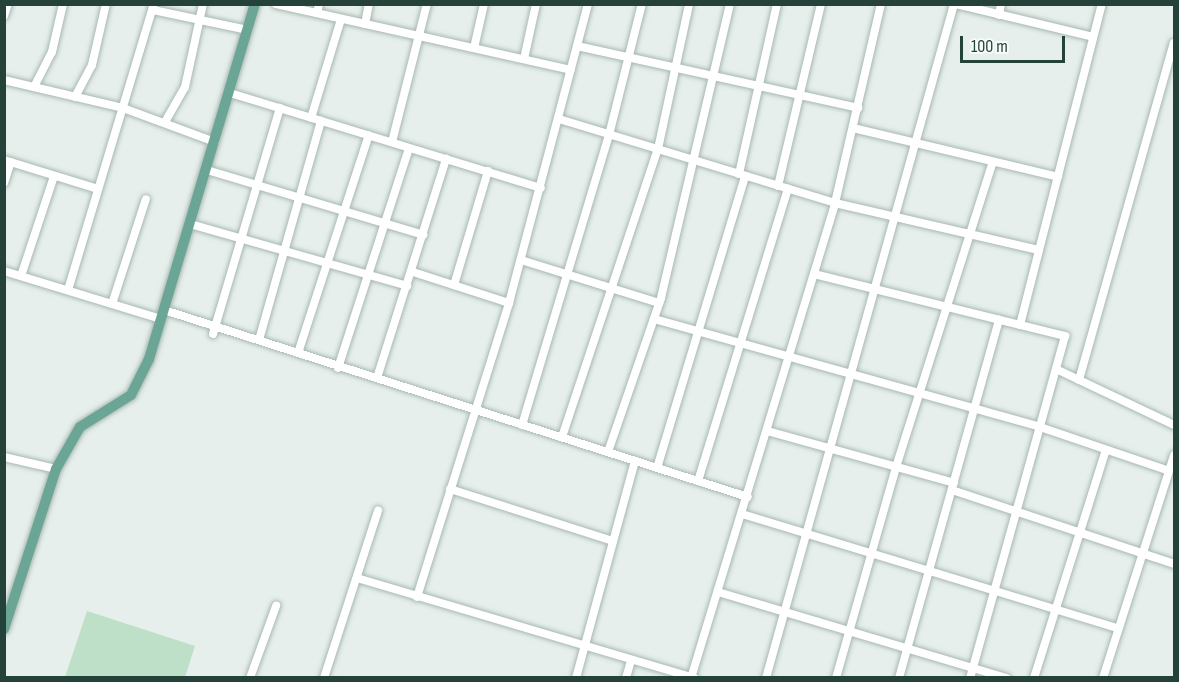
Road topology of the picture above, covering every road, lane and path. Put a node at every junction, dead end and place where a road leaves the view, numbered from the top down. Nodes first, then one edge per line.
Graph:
1 (8, 4) edge
2 (63, 4) edge
3 (106, 4) edge
4 (203, 4) edge
5 (255, 4) edge
6 (276, 4) edge
7 (369, 4) edge
8 (427, 4) edge
9 (484, 4) edge
10 (536, 4) edge
11 (588, 4) edge
12 (642, 4) edge
13 (689, 4) edge
14 (730, 4) edge
15 (777, 4) edge
16 (821, 4) edge
17 (881, 4) edge
18 (955, 4) edge
19 (1001, 4) edge
20 (1102, 4) edge
21 (154, 7) edge
22 (318, 9) edge
23 (999, 15) junction
24 (4, 16) edge
25 (341, 19) junction
26 (200, 20) junction
27 (364, 24) junction
28 (248, 30) junction
29 (420, 36) junction
30 (1093, 37) junction
31 (1174, 43) edge
32 (577, 46) junction
33 (474, 48) junction
34 (628, 57) junction
35 (524, 59) junction
36 (675, 68) junction
37 (571, 70) junction
38 (714, 76) junction
39 (4, 80) edge
40 (758, 86) junction
41 (34, 87) junction
42 (230, 93) junction
43 (800, 95) junction
44 (75, 97) junction
45 (123, 108) junction
46 (280, 108) junction
47 (858, 108) junction
48 (311, 118) junction
49 (559, 119) junction
50 (321, 121) junction
51 (165, 122) junction
52 (853, 128) junction
53 (369, 135) junction
54 (609, 135) junction
55 (215, 142) junction
56 (392, 142) junction
57 (915, 143) junction
58 (409, 148) junction
59 (658, 149) junction
60 (446, 159) junction
61 (695, 160) junction
62 (8, 161) edge
63 (993, 162) junction
64 (207, 170) junction
65 (488, 171) junction
66 (742, 175) junction
67 (54, 176) junction
68 (1058, 177) junction
69 (4, 183) edge
70 (257, 186) junction
71 (778, 186) junction
72 (541, 188) junction
73 (98, 189) junction
74 (788, 189) junction
75 (301, 198) junction
76 (146, 199) dead end
77 (836, 203) junction
78 (344, 211) junction
79 (895, 217) junction
80 (386, 223) junction
81 (190, 224) junction
82 (970, 234) junction
83 (423, 235) junction
84 (242, 238) junction
85 (1039, 250) junction
86 (286, 251) junction
87 (521, 260) junction
88 (327, 263) junction
89 (4, 271) edge
90 (413, 272) junction
91 (814, 274) junction
92 (567, 275) junction
93 (21, 276) junction
94 (370, 276) junction
95 (454, 285) junction
96 (407, 286) junction
97 (611, 288) junction
98 (875, 289) junction
99 (68, 290) junction
100 (509, 303) junction
101 (659, 303) junction
102 (112, 304) junction
103 (947, 307) junction
104 (163, 314) junction
105 (654, 319) junction
106 (999, 320) junction
107 (1020, 325) junction
108 (214, 330) junction
109 (698, 331) junction
110 (259, 340) junction
111 (741, 343) junction
112 (298, 353) junction
113 (790, 357) junction
114 (338, 367) junction
115 (1056, 369) junction
116 (851, 374) junction
117 (376, 378) junction
118 (1079, 380) junction
119 (919, 393) junction
120 (975, 408) junction
121 (476, 410) junction
122 (522, 424) junction
123 (1174, 425) edge
124 (1040, 427) junction
125 (767, 431) junction
126 (562, 437) junction
127 (830, 449) junction
128 (1106, 450) junction
129 (608, 452) junction
130 (1174, 455) edge
131 (4, 456) edge
132 (635, 461) junction
133 (896, 467) junction
134 (657, 468) junction
135 (56, 469) junction
136 (1169, 471) junction
137 (698, 481) junction
138 (953, 486) junction
139 (450, 489) junction
140 (748, 497) junction
141 (1018, 508) junction
142 (378, 511) dead end
143 (742, 514) junction
144 (1081, 530) junction
145 (807, 533) junction
146 (613, 541) junction
147 (872, 552) junction
148 (1140, 552) junction
149 (1174, 564) edge
150 (930, 569) junction
151 (357, 578) junction
152 (995, 588) junction
153 (718, 592) junction
154 (10, 596) edge
155 (417, 597) junction
156 (276, 606) dead end
157 (1056, 608) junction
158 (784, 612) junction
159 (1118, 628) junction
160 (4, 629) edge
161 (849, 631) junction
162 (584, 648) junction
163 (907, 648) junction
164 (631, 660) junction
165 (973, 668) junction
166 (692, 677) edge
167 (250, 678) edge
168 (324, 678) edge
169 (576, 678) edge
170 (626, 678) edge
171 (766, 678) edge
172 (836, 678) edge
173 (899, 678) edge
174 (970, 678) edge
175 (1006, 678) edge
176 (1034, 678) edge
177 (1103, 678) edge

1 - 24 street
2 - 41 street
3 - 44 street
4 - 26 street
5 - 28 main road
6 - 22 street
7 - 27 street
8 - 29 street
9 - 33 street
10 - 35 street
11 - 32 street
12 - 34 street
13 - 36 street
14 - 38 street
15 - 40 street
16 - 43 street
17 - 47 street
18 - 23 street
18 - 57 street
19 - 23 street
20 - 30 street
21 - 26 street
21 - 45 street
22 - 25 street
23 - 30 street
25 - 27 street
25 - 48 street
26 - 28 street
26 - 51 street
27 - 29 street
28 - 42 main road
29 - 33 street
29 - 56 street
30 - 68 street
31 - 118 street
32 - 34 street
32 - 37 street
33 - 35 street
34 - 36 street
34 - 54 street
35 - 37 street
36 - 38 street
36 - 59 street
37 - 49 street
38 - 40 street
38 - 61 street
39 - 41 street
40 - 43 street
40 - 66 street
41 - 44 street
42 - 46 street
42 - 55 main road
43 - 47 street
43 - 71 street
44 - 45 street
45 - 51 street
45 - 73 street
46 - 48 street
46 - 70 street
47 - 52 street
48 - 50 street
49 - 54 street
49 - 72 street
50 - 53 street
50 - 75 street
51 - 55 street
52 - 57 street
52 - 77 street
53 - 56 street
53 - 78 street
54 - 59 street
54 - 92 street
55 - 64 main road
56 - 58 street
57 - 63 street
57 - 79 street
58 - 60 street
58 - 80 street
59 - 61 street
59 - 97 street
60 - 65 street
60 - 83 street
61 - 66 street
61 - 101 street
62 - 67 street
62 - 69 street
63 - 68 street
63 - 82 street
64 - 70 street
64 - 81 main road
65 - 72 street
65 - 95 street
66 - 71 street
66 - 109 street
67 - 73 street
67 - 93 street
68 - 85 street
70 - 75 street
70 - 84 street
71 - 74 street
72 - 87 street
73 - 99 street
74 - 77 street
74 - 111 street
75 - 78 street
75 - 86 street
76 - 102 street
77 - 79 street
77 - 91 street
78 - 80 street
78 - 88 street
79 - 82 street
79 - 98 street
80 - 83 street
80 - 94 street
81 - 84 street
81 - 104 main road
82 - 85 street
82 - 103 street
83 - 90 street
84 - 86 street
84 - 108 street
85 - 107 street
86 - 88 street
86 - 110 street
87 - 92 street
87 - 100 street
88 - 94 street
88 - 112 street
89 - 93 street
90 - 95 street
90 - 96 street
91 - 98 street
91 - 113 street
92 - 97 street
92 - 122 street
93 - 99 street
94 - 96 street
94 - 114 street
95 - 100 street
96 - 117 street
97 - 101 street
97 - 126 street
98 - 103 street
98 - 116 street
99 - 102 street
100 - 121 street
101 - 105 street
102 - 104 street
103 - 106 street
103 - 119 street
104 - 108 street
104 - 135 main road
105 - 109 street
105 - 129 street
106 - 107 street
106 - 120 street
107 - 115 street
108 - 110 street
109 - 111 street
109 - 134 street
110 - 112 street
111 - 113 street
111 - 137 street
112 - 114 street
113 - 116 street
113 - 125 street
114 - 117 street
115 - 118 street
115 - 124 street
116 - 119 street
116 - 127 street
117 - 121 street
118 - 123 street
119 - 120 street
119 - 133 street
120 - 124 street
120 - 138 street
121 - 122 street
121 - 139 street
122 - 126 street
124 - 128 street
124 - 141 street
125 - 127 street
125 - 140 street
126 - 129 street
127 - 133 street
127 - 145 street
128 - 136 street
128 - 144 street
129 - 132 street
130 - 136 street
131 - 135 street
132 - 134 street
132 - 146 street
133 - 138 street
133 - 147 street
134 - 137 street
135 - 154 main road
136 - 148 street
137 - 140 street
138 - 141 street
138 - 150 street
139 - 146 street
139 - 155 street
140 - 143 street
141 - 144 street
141 - 152 street
142 - 151 street
143 - 145 street
143 - 153 street
144 - 148 street
144 - 157 street
145 - 147 street
145 - 158 street
146 - 162 street
147 - 150 street
147 - 161 street
148 - 149 street
148 - 159 street
150 - 152 street
150 - 163 street
151 - 155 street
151 - 168 street
152 - 157 street
152 - 165 street
153 - 158 street
153 - 166 street
154 - 160 main road
155 - 162 street
156 - 167 street
157 - 159 street
157 - 176 street
158 - 161 street
158 - 171 street
159 - 177 street
161 - 163 street
161 - 172 street
162 - 164 street
162 - 169 street
163 - 165 street
163 - 173 street
164 - 166 street
164 - 170 street
165 - 174 street
165 - 175 street

